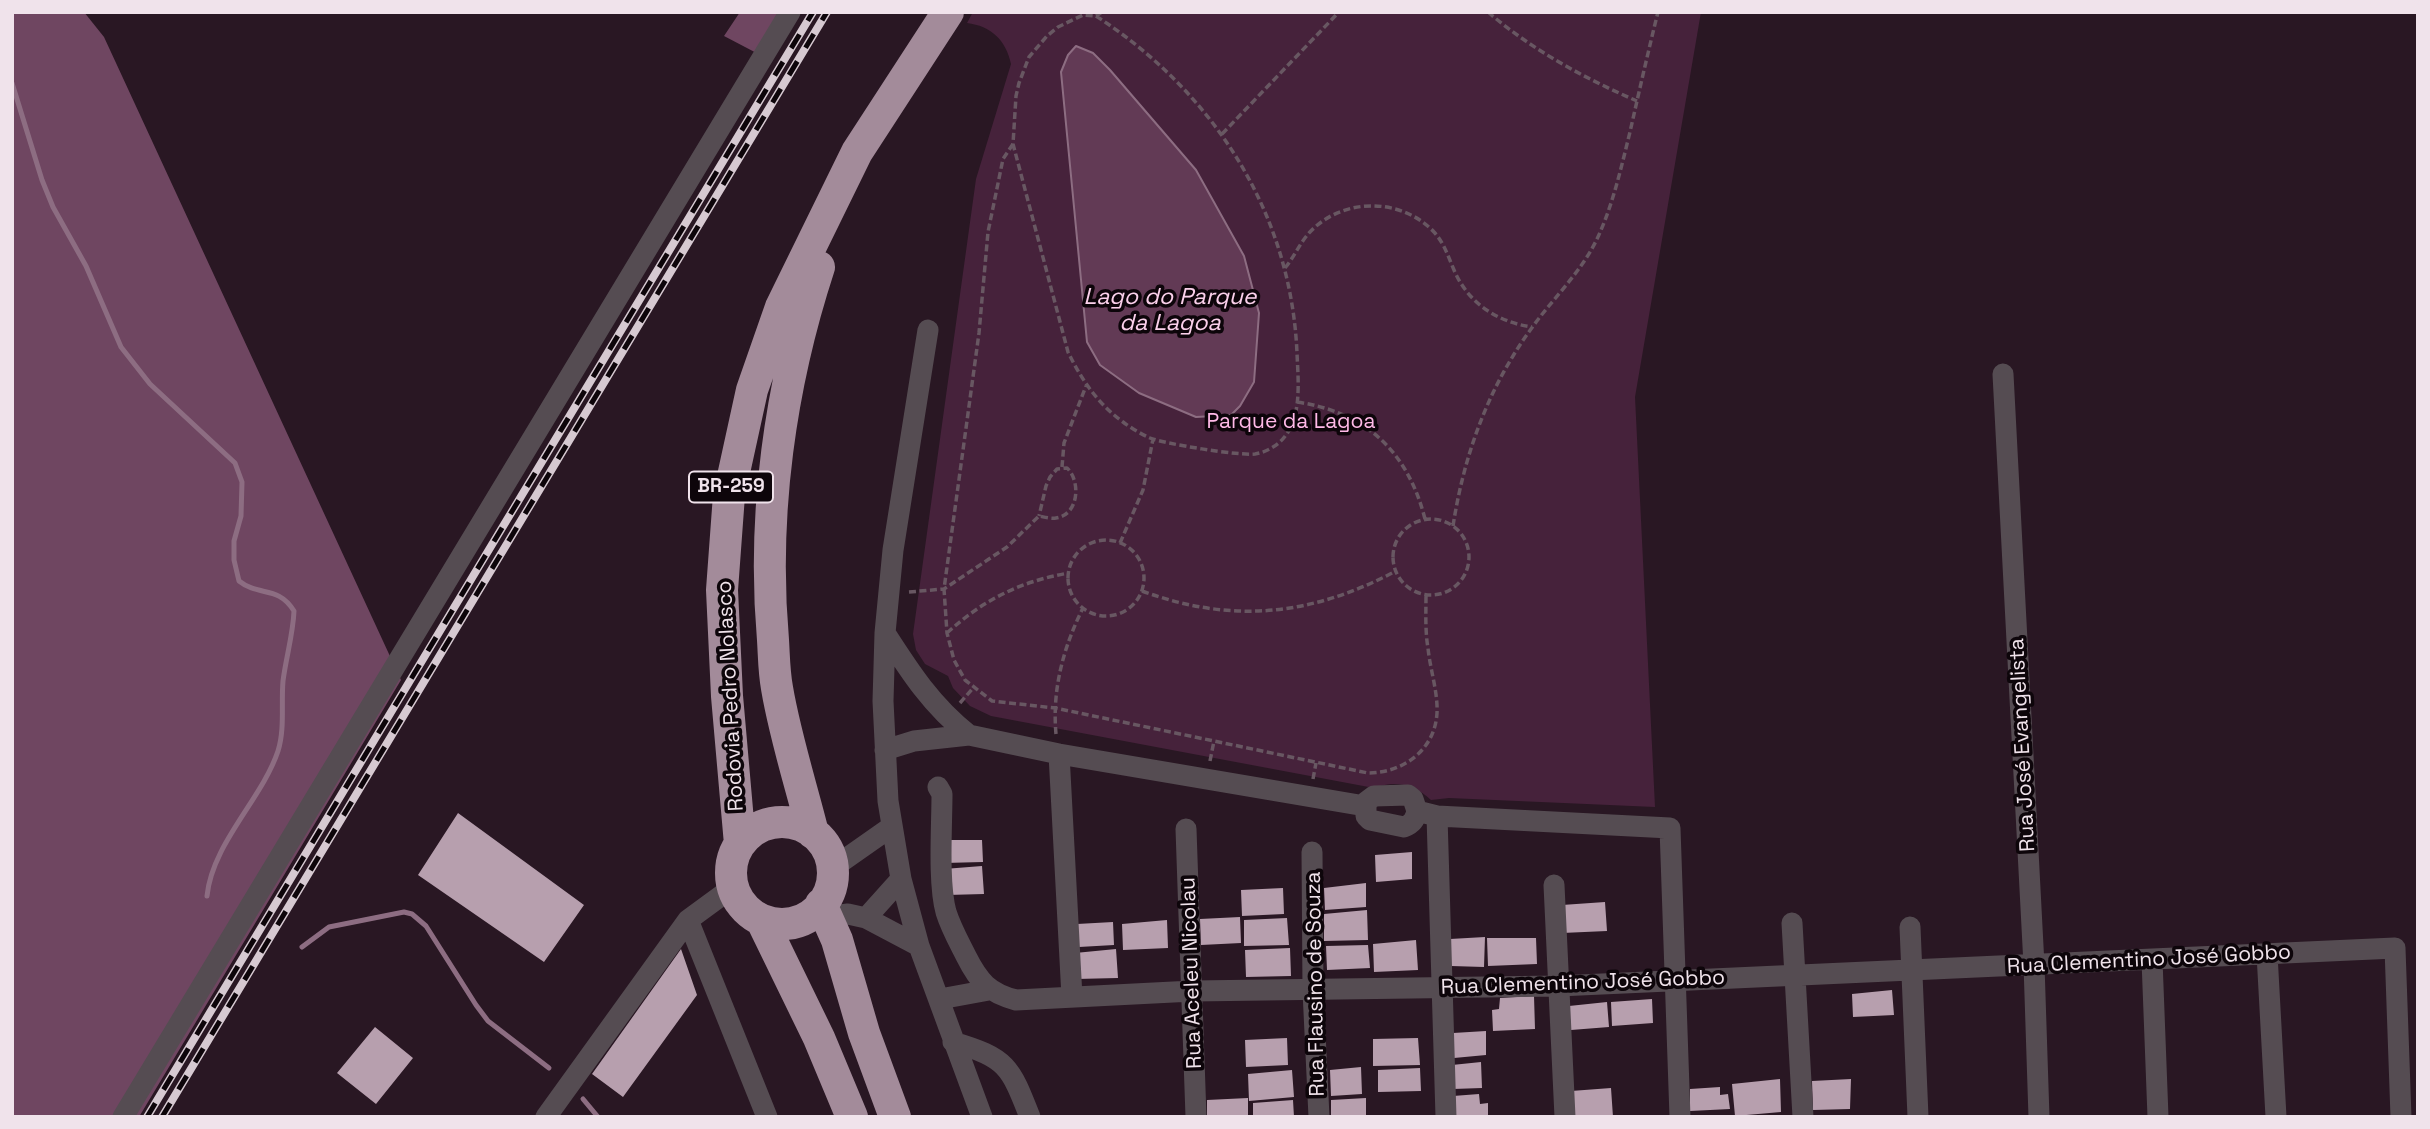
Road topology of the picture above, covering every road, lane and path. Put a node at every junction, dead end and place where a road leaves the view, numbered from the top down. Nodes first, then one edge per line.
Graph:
1 (790, 12) edge
2 (948, 12) edge
3 (1102, 12) edge
4 (1339, 12) edge
5 (1488, 12) edge
6 (1658, 12) edge
7 (1096, 16) junction
8 (1637, 101) junction
9 (1222, 135) junction
10 (1013, 144) junction
11 (857, 152) junction
12 (1285, 268) junction
13 (1532, 327) junction
14 (928, 330) dead end
15 (2003, 374) dead end
16 (1086, 385) junction
17 (1296, 402) junction
18 (1153, 439) junction
19 (1062, 467) junction
20 (1039, 516) junction
21 (1425, 519) junction
22 (1453, 526) junction
23 (1120, 543) junction
24 (1396, 571) junction
25 (1069, 573) junction
26 (944, 589) junction
27 (1142, 591) junction
28 (890, 594) junction
29 (1426, 594) junction
30 (1083, 608) junction
31 (885, 633) junction
32 (947, 633) junction
33 (1055, 708) junction
34 (968, 735) junction
35 (885, 750) junction
36 (1059, 754) junction
37 (938, 787) dead end
38 (1427, 813) junction
39 (891, 827) junction
40 (1186, 829) dead end
41 (813, 833) junction
42 (740, 844) junction
43 (1312, 852) dead end
44 (834, 867) junction
45 (901, 879) junction
46 (1554, 885) dead end
47 (733, 887) junction
48 (824, 911) junction
49 (866, 919) junction
50 (688, 920) junction
51 (762, 921) junction
52 (1792, 923) dead end
53 (1910, 928) dead end
54 (919, 946) junction
55 (2267, 954) junction
56 (2152, 960) junction
57 (2034, 965) junction
58 (1911, 971) junction
59 (1794, 975) junction
60 (1675, 980) junction
61 (1558, 986) junction
62 (1441, 989) junction
63 (989, 990) junction
64 (1313, 990) junction
65 (1193, 991) junction
66 (1072, 997) junction
67 (940, 999) junction
68 (953, 1042) junction
69 (123, 1117) edge
70 (546, 1117) edge
71 (767, 1117) edge
72 (852, 1117) edge
73 (895, 1117) edge
74 (982, 1117) edge
75 (1030, 1117) edge
76 (1196, 1117) edge
77 (1319, 1117) edge
78 (1446, 1117) edge
79 (1565, 1117) edge
80 (1680, 1117) edge
81 (1803, 1117) edge
82 (1918, 1117) edge
83 (2039, 1117) edge
84 (2158, 1117) edge
85 (2276, 1117) edge
86 (2400, 1117) edge

1 - 69 street
2 - 11 highway, Rodovia Pedro Nolasco / BR-259
3 - 7 path
4 - 9 path
5 - 8 path
6 - 8 path
7 - 9 path
7 - 10 path
8 - 13 path
9 - 12 path
10 - 16 path
10 - 26 path
11 - 41 highway, Rodovia Pedro Nolasco / BR-259
11 - 42 highway, Rodovia Pedro Nolasco / BR-259
12 - 13 path
12 - 17 path
13 - 22 path
14 - 28 street
15 - 57 street, Rua José Evangelista
16 - 18 path
16 - 19 path
17 - 18 path
17 - 21 path
18 - 23 path
19 - 20 path
19 - 20 path
20 - 26 path
21 - 22 path
21 - 24 path
22 - 29 path
23 - 25 path
23 - 27 path
24 - 27 path
24 - 29 path
25 - 30 path
25 - 32 path
26 - 28 path
26 - 32 path
27 - 30 path
28 - 31 street
29 - 33 path
30 - 33 path
31 - 34 street
31 - 35 street
32 - 33 path
33 - 36 path
34 - 35 street
34 - 36 street
35 - 39 street
36 - 38 street
36 - 66 street
37 - 63 street
38 - 60 street
38 - 62 street
39 - 44 street
39 - 45 street
40 - 65 street, Rua Aceleu Nicolau
41 - 42 highway
41 - 44 highway
42 - 47 highway
43 - 64 street, Rua Flausino de Souza
44 - 48 highway
45 - 49 street
45 - 54 street
46 - 61 street
47 - 50 street
47 - 51 highway
48 - 49 street
48 - 51 highway
48 - 73 highway
49 - 54 street
50 - 70 street
50 - 71 street
51 - 72 highway
52 - 59 street
53 - 58 street
54 - 67 street
55 - 56 street, Rua Clementino José Gobbo
55 - 85 street
55 - 86 street, Rua Clementino José Gobbo
56 - 57 street, Rua Clementino José Gobbo
56 - 84 street
57 - 58 street, Rua Clementino José Gobbo
57 - 83 street, Rua José Evangelista
58 - 59 street, Rua Clementino José Gobbo
58 - 82 street
59 - 60 street, Rua Clementino José Gobbo
59 - 81 street
60 - 61 street, Rua Clementino José Gobbo
60 - 80 street
61 - 62 street, Rua Clementino José Gobbo
61 - 79 street
62 - 64 street, Rua Clementino José Gobbo
62 - 78 street
63 - 66 street, Rua Clementino José Gobbo
63 - 67 street
64 - 65 street, Rua Clementino José Gobbo
64 - 77 street, Rua Flausino de Souza
65 - 66 street, Rua Clementino José Gobbo
65 - 76 street, Rua Aceleu Nicolau
67 - 68 street
68 - 74 street
68 - 75 street

